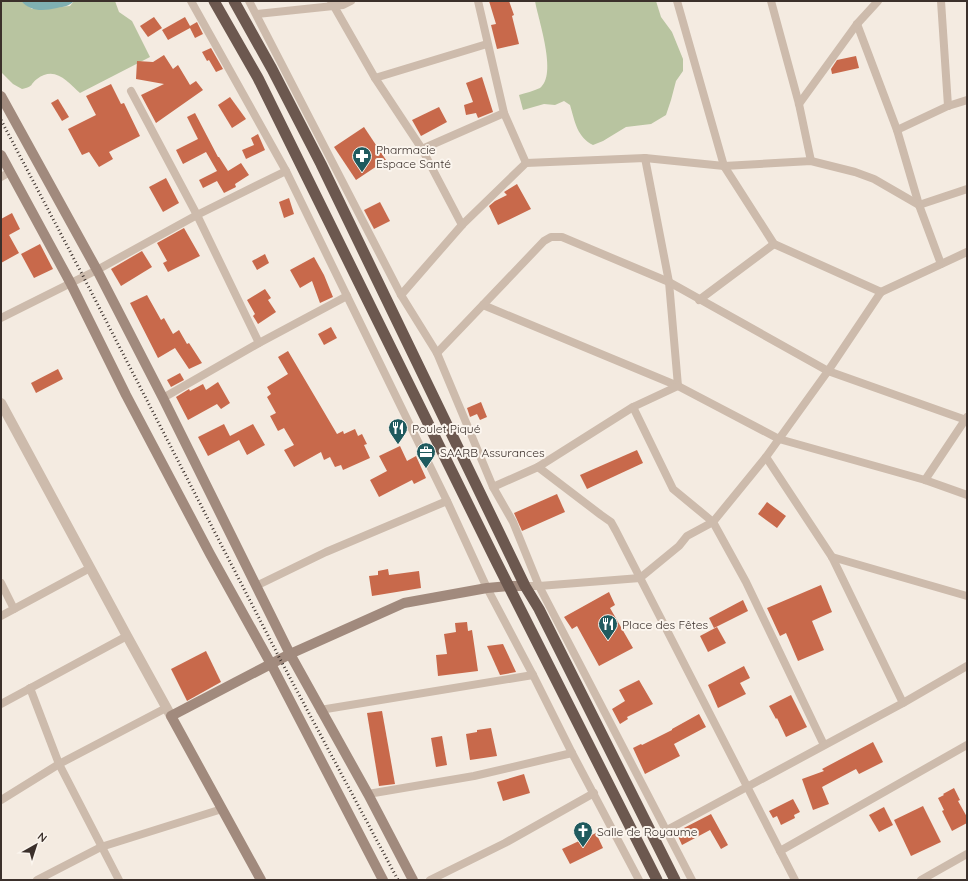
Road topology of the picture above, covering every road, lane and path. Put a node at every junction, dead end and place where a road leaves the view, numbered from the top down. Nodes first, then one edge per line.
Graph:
1 (191, 1) edge
2 (214, 1) edge
3 (234, 1) edge
4 (249, 1) edge
5 (351, 1) edge
6 (478, 1) edge
7 (677, 1) edge
8 (878, 1) edge
9 (941, 1) edge
10 (773, 2) edge
11 (332, 3) edge
12 (257, 14) junction
13 (857, 24) junction
14 (487, 44) junction
15 (376, 78) junction
16 (131, 90) dead end
17 (1, 96) edge
18 (967, 100) edge
19 (799, 104) junction
20 (948, 106) junction
21 (504, 113) junction
22 (897, 130) junction
23 (422, 149) junction
24 (1, 155) edge
25 (645, 158) junction
26 (811, 161) junction
27 (526, 163) junction
28 (724, 166) junction
29 (286, 171) junction
30 (10, 172) junction
31 (1, 177) edge
32 (967, 189) edge
33 (919, 205) junction
34 (197, 215) junction
35 (462, 226) junction
36 (774, 244) junction
37 (967, 252) edge
38 (941, 264) junction
39 (97, 270) junction
40 (70, 282) junction
41 (669, 282) junction
42 (881, 292) junction
43 (400, 295) junction
44 (347, 296) junction
45 (699, 300) junction
46 (483, 305) junction
47 (1, 318) edge
48 (259, 343) junction
49 (436, 353) junction
50 (828, 371) junction
51 (678, 386) junction
52 (163, 398) junction
53 (1, 403) edge
54 (633, 407) junction
55 (966, 418) edge
56 (779, 439) junction
57 (766, 457) junction
58 (538, 468) junction
59 (925, 480) junction
60 (493, 487) junction
61 (967, 496) edge
62 (447, 501) junction
63 (713, 522) junction
64 (832, 557) junction
65 (90, 568) junction
66 (640, 578) junction
67 (1, 583) edge
68 (256, 586) junction
69 (508, 586) junction
70 (525, 586) junction
71 (540, 586) junction
72 (487, 588) junction
73 (967, 596) edge
74 (14, 609) junction
75 (1, 616) edge
76 (127, 636) junction
77 (290, 654) junction
78 (271, 664) junction
79 (967, 666) edge
80 (533, 675) junction
81 (30, 688) junction
82 (903, 703) junction
83 (1, 704) edge
84 (320, 710) junction
85 (169, 712) junction
86 (824, 745) junction
87 (967, 745) edge
88 (572, 753) junction
89 (59, 764) junction
90 (748, 787) junction
91 (594, 793) junction
92 (368, 794) junction
93 (1, 800) edge
94 (222, 809) junction
95 (667, 830) junction
96 (101, 847) junction
97 (780, 851) junction
98 (967, 854) edge
99 (37, 880) edge
100 (119, 880) edge
101 (260, 880) edge
102 (383, 880) edge
103 (413, 880) edge
104 (430, 880) edge
105 (639, 880) edge
106 (657, 880) edge
107 (675, 880) edge
108 (692, 880) edge
109 (796, 880) edge
110 (921, 880) edge

1 - 29 street
2 - 69 highway
3 - 70 highway
4 - 12 street
5 - 11 street
6 - 14 street
7 - 28 street
8 - 13 street
9 - 20 street
10 - 19 street
11 - 12 street
11 - 15 street
12 - 43 street
13 - 19 street
13 - 22 street
14 - 15 street
14 - 21 street
15 - 23 street
16 - 34 street
17 - 39 main road
18 - 20 street
19 - 26 street
20 - 22 street
21 - 23 street
21 - 27 street
22 - 33 street
23 - 35 street
24 - 30 main road
25 - 27 street
25 - 28 street
25 - 41 street
26 - 28 street
26 - 33 street
27 - 35 street
28 - 36 street
29 - 34 street
29 - 44 street
30 - 31 street
30 - 40 main road
32 - 33 street
33 - 38 street
34 - 39 street
34 - 48 street
35 - 43 street
36 - 42 street
36 - 45 street
37 - 38 street
38 - 42 street
39 - 40 street
39 - 52 main road
40 - 47 street
40 - 78 main road
41 - 45 street
41 - 46 street
41 - 51 street
42 - 50 street
43 - 49 street
44 - 48 street
44 - 62 street
45 - 50 street
46 - 49 street
46 - 51 street
48 - 52 street
49 - 60 street
50 - 55 street
50 - 56 street
51 - 54 street
51 - 56 street
52 - 68 main road
53 - 65 street
54 - 58 street
54 - 63 street
55 - 59 street
56 - 57 street
56 - 59 street
57 - 63 street
57 - 64 street
58 - 60 street
58 - 66 street
59 - 61 street
60 - 71 street
62 - 68 street
62 - 72 street
63 - 66 street
63 - 86 street
64 - 73 street
64 - 82 street
65 - 74 street
65 - 76 street
66 - 71 street
66 - 90 street
67 - 74 street
68 - 77 main road
69 - 70 main road
69 - 72 main road
69 - 106 highway
70 - 71 street
70 - 107 highway
71 - 95 street
72 - 77 main road
72 - 80 street
74 - 75 street
76 - 81 street
76 - 85 street
77 - 78 main road
77 - 84 main road
78 - 85 main road
78 - 102 main road
79 - 82 street
80 - 84 street
80 - 88 street
81 - 83 street
81 - 89 street
82 - 86 street
84 - 92 main road
85 - 89 street
85 - 94 main road
86 - 90 street
87 - 97 street
88 - 91 street
88 - 92 street
89 - 93 street
89 - 96 street
90 - 95 street
90 - 97 street
91 - 104 street
91 - 105 street
92 - 103 main road
94 - 96 street
94 - 101 main road
95 - 108 street
96 - 99 street
96 - 100 street
97 - 109 street
98 - 110 street

